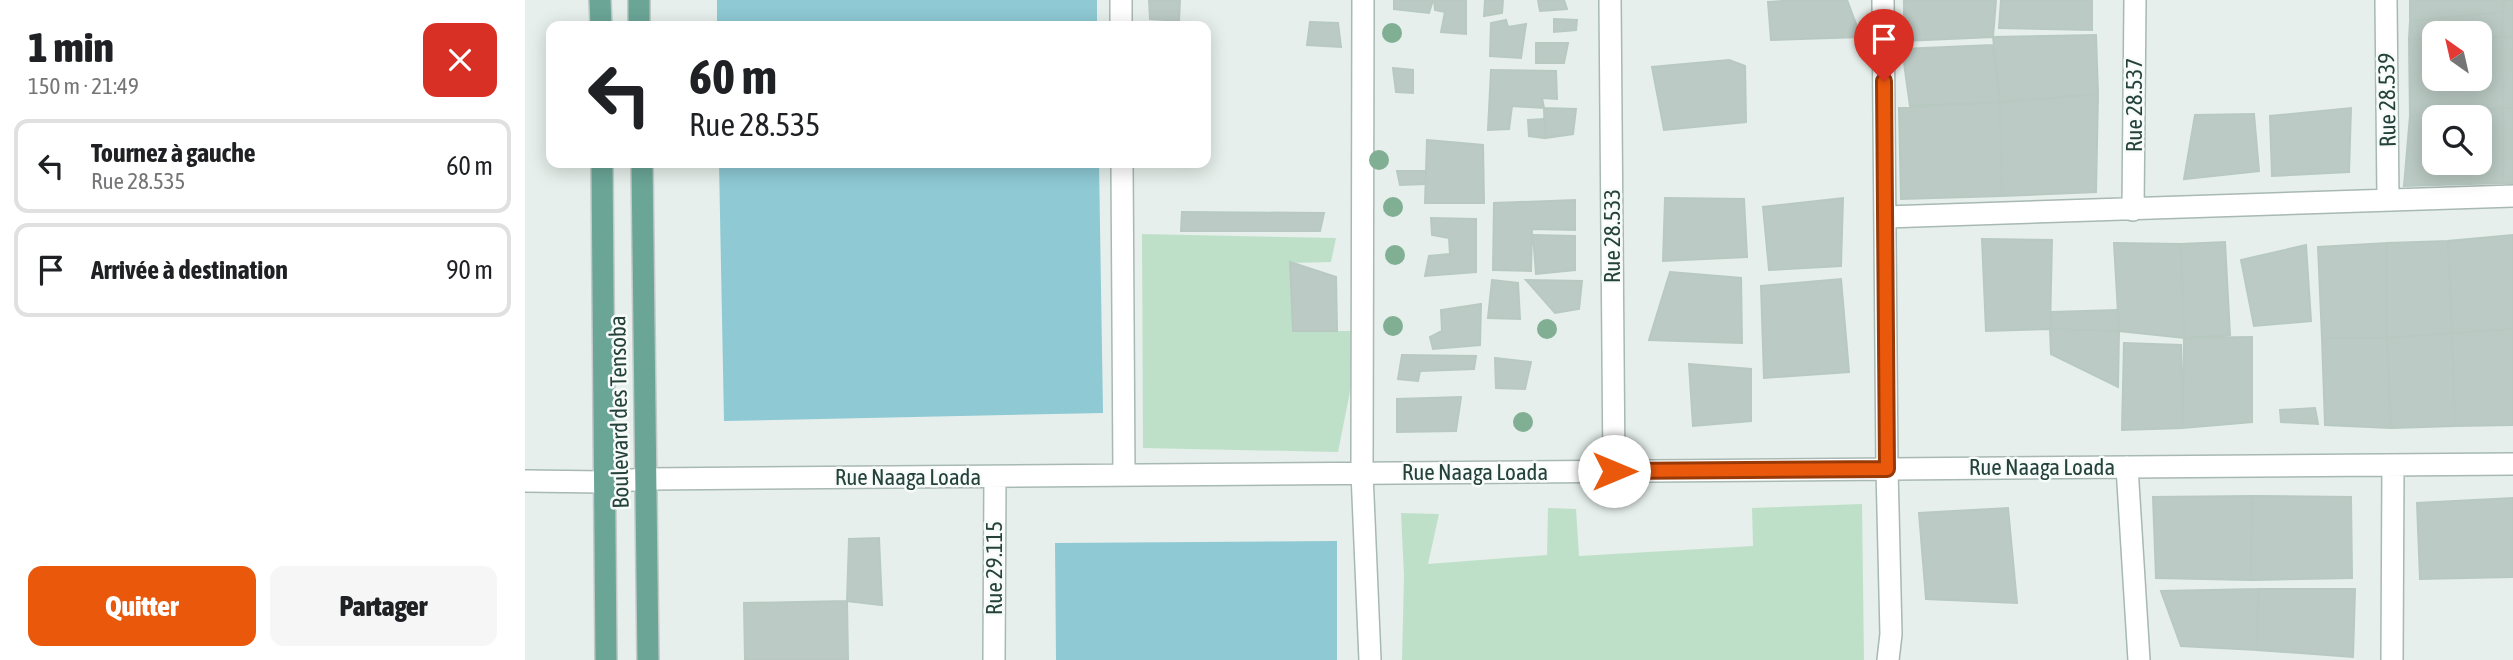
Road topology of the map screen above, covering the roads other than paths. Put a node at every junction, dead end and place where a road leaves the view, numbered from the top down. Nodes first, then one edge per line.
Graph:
1 (600, 0) edge
2 (639, 0) edge
3 (1121, 0) edge
4 (1363, 0) edge
5 (1610, 0) edge
6 (1883, 0) edge
7 (2134, 0) edge
8 (2386, 0) edge
9 (601, 21) edge
10 (639, 21) edge
11 (1121, 21) edge
12 (602, 168) edge
13 (642, 168) edge
14 (1122, 168) edge
15 (2513, 196) edge
16 (2388, 201) junction
17 (2133, 209) junction
18 (1886, 217) junction
19 (2513, 464) edge
20 (2393, 465) junction
21 (2127, 467) junction
22 (1887, 469) junction
23 (1614, 471) junction
24 (1362, 473) junction
25 (1124, 475) junction
26 (995, 477) junction
27 (647, 479) junction
28 (525, 481) edge
29 (605, 482) junction
30 (606, 660) edge
31 (648, 660) edge
32 (994, 660) edge
33 (1370, 660) edge
34 (1888, 660) edge
35 (2139, 660) edge
36 (2392, 660) edge

1 - 9 main road
2 - 10 main road
3 - 11 street
4 - 24 street
5 - 23 street, Rue 28.533
6 - 18 street
7 - 17 street, Rue 28.537
8 - 16 street, Rue 28.539
12 - 29 main road, Boulevard des Tensoba
13 - 27 main road, Boulevard des Tensoba
14 - 25 street
15 - 16 street
16 - 17 street
17 - 18 street
18 - 22 street
19 - 20 street, Rue Naaga Loada
20 - 21 street, Rue Naaga Loada
20 - 36 street
21 - 22 street, Rue Naaga Loada
21 - 35 street
22 - 23 street, Rue Naaga Loada
22 - 34 street
23 - 24 street, Rue Naaga Loada
24 - 25 street, Rue Naaga Loada
24 - 33 street
25 - 26 street, Rue Naaga Loada
26 - 27 street, Rue Naaga Loada
26 - 32 street, Rue 29.115
27 - 29 street
27 - 31 main road, Boulevard des Tensoba
28 - 29 street
29 - 30 main road, Boulevard des Tensoba

